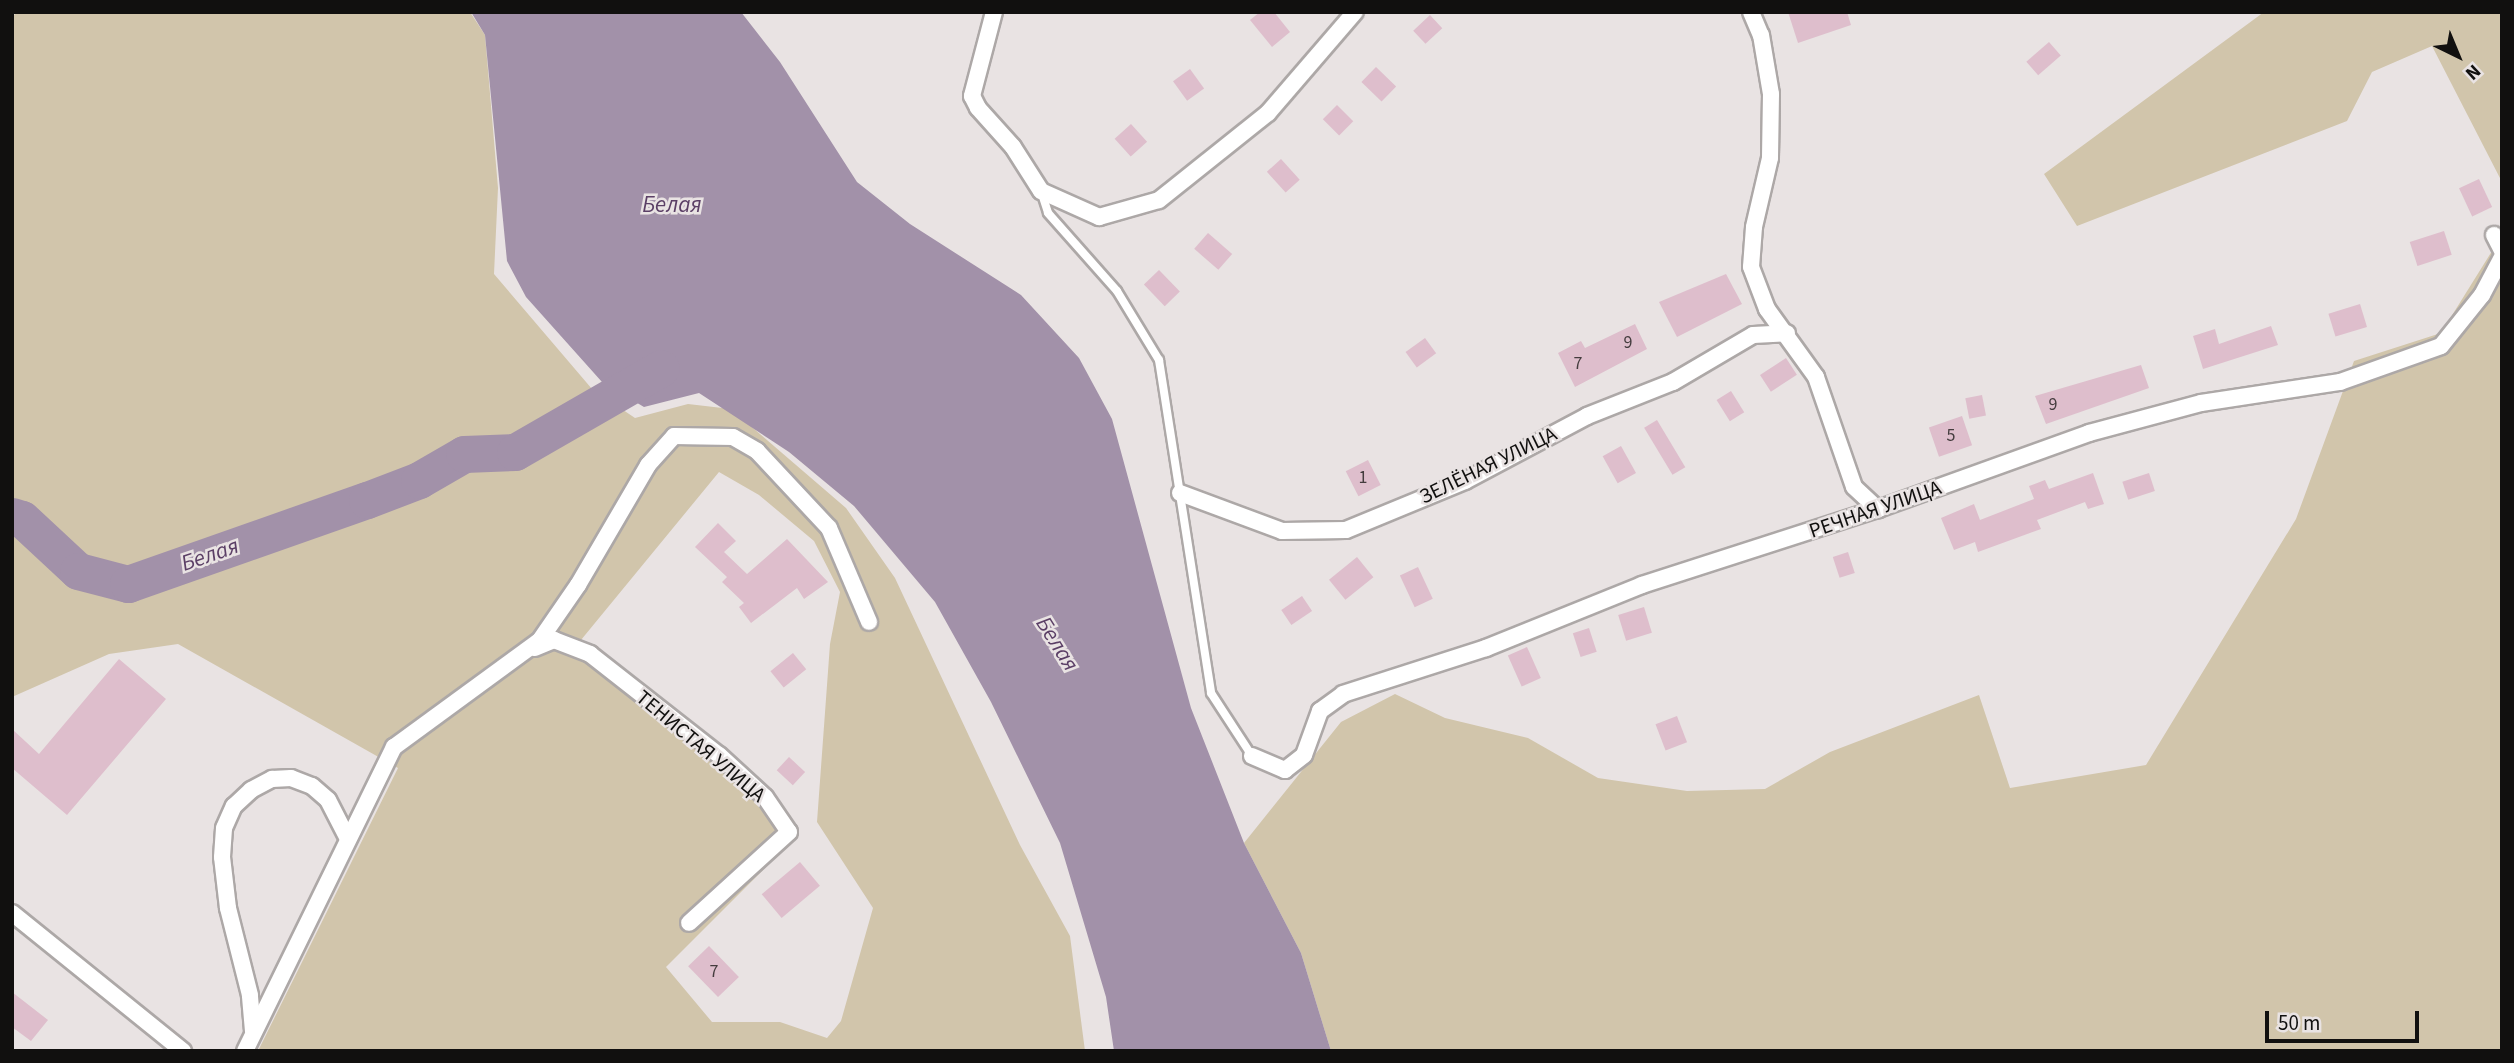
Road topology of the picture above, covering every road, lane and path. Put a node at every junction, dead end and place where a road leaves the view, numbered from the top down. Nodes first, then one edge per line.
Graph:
1 (994, 12) edge
2 (1354, 12) edge
3 (1751, 12) edge
4 (1041, 191) junction
5 (2494, 234) dead end
6 (2502, 251) edge
7 (2502, 257) edge
8 (1787, 333) junction
9 (1180, 494) junction
10 (1878, 509) junction
11 (869, 622) dead end
12 (522, 653) junction
13 (1252, 755) joint
14 (347, 837) junction
15 (12, 913) edge
16 (689, 923) dead end
17 (254, 1033) junction
18 (183, 1051) edge
19 (245, 1051) edge

1 - 4 street
2 - 4 street
3 - 8 street
4 - 9 lane
5 - 6 street
7 - 10 street, РЕЧНАЯ УЛИЦА
8 - 9 street, ЗЕЛЁНАЯ УЛИЦА
8 - 10 street
9 - 13 lane
10 - 13 street, РЕЧНАЯ УЛИЦА
11 - 12 street
12 - 14 street
12 - 16 street, ТЕНИСТАЯ УЛИЦА
14 - 17 street
14 - 17 street
15 - 18 street
17 - 19 street

